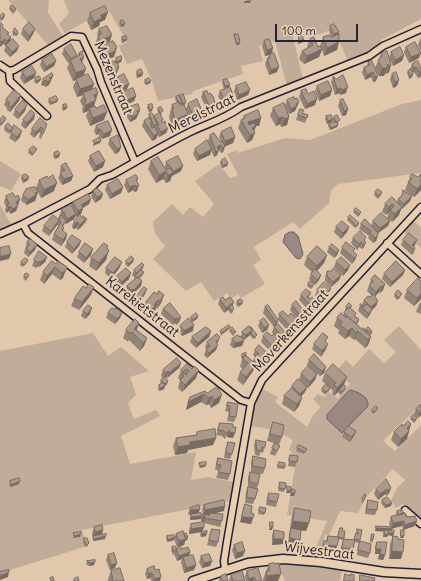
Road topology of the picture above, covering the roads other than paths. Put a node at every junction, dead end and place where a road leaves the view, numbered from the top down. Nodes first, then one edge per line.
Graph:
1 (421, 29) edge
2 (0, 65) edge
3 (9, 71) junction
4 (47, 116) dead end
5 (135, 162) junction
6 (421, 207) edge
7 (23, 224) junction
8 (0, 234) edge
9 (388, 243) junction
10 (421, 274) edge
11 (251, 403) junction
12 (405, 510) dead end
13 (421, 524) edge
14 (225, 570) junction
15 (421, 574) edge
16 (192, 581) edge

1 - 5 street, Merelstraat
2 - 3 street
3 - 4 street
3 - 5 street, Mezenstraat
5 - 7 street, Merelstraat
6 - 9 street, Moverkensstraat
7 - 8 street, Merelstraat
7 - 11 street, Karekietstraat
9 - 10 street
9 - 11 street, Moverkensstraat
11 - 14 street, Moverkensstraat
12 - 13 street
14 - 15 street, Wijvestraat
14 - 16 street, Wijvestraat

